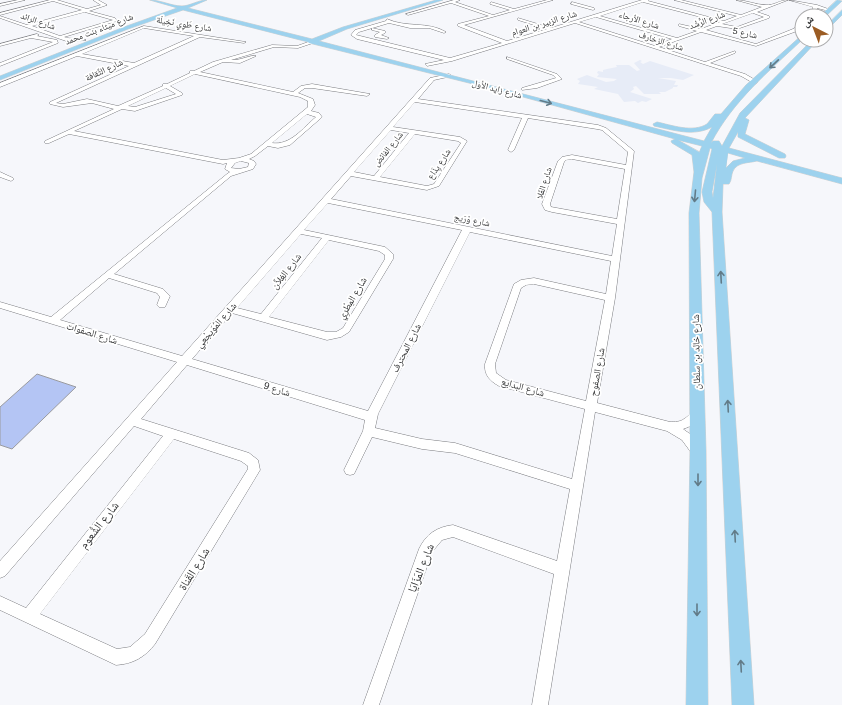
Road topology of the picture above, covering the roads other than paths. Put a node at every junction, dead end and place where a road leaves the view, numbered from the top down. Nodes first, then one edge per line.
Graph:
1 (23, 0) edge
2 (54, 0) edge
3 (95, 0) edge
4 (153, 0) edge
5 (161, 0) edge
6 (199, 0) edge
7 (206, 0) edge
8 (429, 0) edge
9 (441, 0) edge
10 (458, 0) edge
11 (552, 0) edge
12 (623, 0) edge
13 (676, 0) edge
14 (738, 0) edge
15 (786, 0) edge
16 (791, 0) edge
17 (840, 0) edge
18 (645, 1) edge
19 (451, 2) junction
20 (491, 3) dead end
21 (572, 3) dead end
22 (636, 3) junction
23 (182, 4) edge
24 (0, 5) edge
25 (821, 6) junction
26 (767, 7) junction
27 (814, 8) edge
28 (831, 8) joint
29 (87, 10) junction
30 (514, 10) junction
31 (754, 12) junction
32 (842, 12) edge
33 (605, 13) junction
34 (206, 14) junction
35 (408, 14) dead end
36 (0, 16) edge
37 (145, 16) junction
38 (492, 16) junction
39 (597, 16) junction
40 (741, 16) junction
41 (153, 18) junction
42 (387, 19) junction
43 (519, 19) dead end
44 (834, 20) edge
45 (575, 22) junction
46 (724, 22) junction
47 (681, 25) dead end
48 (717, 25) junction
49 (28, 26) junction
50 (250, 26) junction
51 (126, 28) junction
52 (374, 29) dead end
53 (551, 29) junction
54 (794, 30) edge
55 (701, 31) junction
56 (444, 32) dead end
57 (46, 33) junction
58 (200, 35) junction
59 (337, 35) junction
60 (32, 37) junction
61 (60, 38) junction
62 (280, 38) junction
63 (312, 38) junction
64 (392, 39) dead end
65 (676, 39) junction
66 (244, 42) dead end
67 (404, 42) dead end
68 (72, 43) junction
69 (507, 43) junction
70 (794, 44) edge
71 (348, 45) junction
72 (0, 46) edge
73 (272, 46) junction
74 (395, 46) junction
75 (655, 47) junction
76 (807, 48) edge
77 (258, 50) junction
78 (733, 52) dead end
79 (77, 54) junction
80 (384, 54) junction
81 (509, 58) dead end
82 (447, 63) junction
83 (706, 63) junction
84 (0, 65) edge
85 (134, 65) junction
86 (30, 70) junction
87 (192, 72) junction
88 (430, 72) junction
89 (0, 73) edge
90 (762, 74) junction
91 (743, 75) junction
92 (0, 78) edge
93 (755, 82) junction
94 (0, 85) edge
95 (165, 85) junction
96 (538, 90) junction
97 (294, 94) junction
98 (367, 94) dead end
99 (737, 98) junction
100 (414, 100) junction
101 (119, 107) junction
102 (727, 111) junction
103 (305, 112) junction
104 (590, 114) junction
105 (744, 115) junction
106 (526, 116) junction
107 (652, 127) junction
108 (389, 128) junction
109 (68, 132) junction
110 (413, 132) junction
111 (47, 142) dead end
112 (719, 142) junction
113 (266, 144) junction
114 (511, 150) dead end
115 (782, 156) junction
116 (253, 158) junction
117 (775, 163) junction
118 (628, 167) junction
119 (227, 168) junction
120 (842, 172) edge
121 (349, 173) junction
122 (0, 174) edge
123 (842, 175) edge
124 (697, 176) junction
125 (376, 178) junction
126 (11, 179) dead end
127 (842, 181) edge
128 (718, 188) junction
129 (325, 200) junction
130 (718, 212) junction
131 (620, 222) junction
132 (467, 229) junction
133 (299, 231) junction
134 (327, 237) junction
135 (616, 259) junction
136 (108, 275) junction
137 (610, 298) junction
138 (0, 305) edge
139 (162, 305) dead end
140 (230, 309) junction
141 (263, 318) junction
142 (52, 321) junction
143 (184, 361) junction
144 (590, 406) junction
145 (697, 414) junction
146 (371, 417) junction
147 (132, 421) junction
148 (670, 427) junction
149 (370, 432) junction
150 (170, 434) junction
151 (698, 451) junction
152 (350, 470) dead end
153 (577, 486) junction
154 (562, 570) junction
155 (0, 571) edge
156 (0, 603) edge
157 (28, 617) junction
158 (371, 705) edge
159 (540, 705) edge
160 (697, 705) edge
161 (743, 705) edge

1 - 24 street
2 - 29 street
2 - 36 street
3 - 29 street
4 - 23 main road, شارع زايد الأول
4 - 37 main road
5 - 23 main road
6 - 23 main road
7 - 23 main road, شارع ميثاء بنت محمد
8 - 59 main road
9 - 42 main road
10 - 19 street
11 - 30 street
12 - 22 street
13 - 40 street
14 - 26 street
15 - 26 street, شارع الرُّشْد
16 - 25 street
17 - 28 main road
18 - 22 street, شارع الزبير بن العوام
18 - 46 street
19 - 35 street
19 - 38 street
20 - 30 street
21 - 33 street
22 - 33 street, شارع الزبير بن العوام
23 - 34 main road, شارع زايد الأول
23 - 37 main road, شارع ميثاء بنت محمد
23 - 41 main road, شارع ميثاء بنت محمد
23 - 51 main road
23 - 63 main road, شارع زايد الأول
25 - 27 street
25 - 28 street
26 - 31 street, شارع الرُّشْد
29 - 49 street
29 - 61 street
30 - 38 street
31 - 40 street, شارع الرُّشْد
31 - 48 street
32 - 44 main road
33 - 39 street, شارع الزبير بن العوام
34 - 41 main road
34 - 50 main road, شارع زايد الأول
36 - 49 street, شارع الرائد
37 - 68 main road, شارع ميثاء بنت محمد
38 - 69 street
39 - 45 street, شارع الزبير بن العوام
39 - 65 street, شارع الأرجاء
40 - 46 street, شارع الرُّشْد
41 - 51 main road, شارع ميثاء بنت محمد
42 - 56 street
42 - 59 main road
42 - 74 street
43 - 53 street
45 - 53 street, شارع الزبير بن العوام
45 - 75 street, شارع الزخارف
46 - 48 street, شارع الرُّشْد
47 - 55 street, شارع 5
48 - 55 street, شارع الرُّشْد
49 - 57 street, شارع الرائد
50 - 62 main road, شارع زايد الأول
50 - 63 main road
51 - 86 main road, شارع ميثاء بنت محمد
52 - 64 street
53 - 69 street, شارع الزبير بن العوام
54 - 55 street, شارع 5
55 - 65 street, شارع الرُّشْد
57 - 60 street
57 - 61 street, شارع الرائد
58 - 66 street, شارع طَوِي نَخِيلَة
58 - 79 street, شارع طَوِي نَخِيلَة
58 - 85 street, شارع الثَّقافة
59 - 63 main road
59 - 71 main road
60 - 72 street
60 - 84 street
61 - 68 street, شارع الرائد
62 - 63 main road, شارع زايد الأول
62 - 73 street
63 - 71 main road, شارع زايد الأول
63 - 73 street
63 - 77 street
63 - 80 main road
63 - 88 main road, شارع زايد الأول
65 - 75 street, شارع الرُّشْد
67 - 74 street
68 - 89 main road, شارع ميثاء بنت محمد
69 - 82 street, شارع الزبير بن العوام
70 -> 90 main road, شارع خالِد بن سلطان
71 - 80 main road, شارع زايد الأول
73 - 77 street
74 - 82 street
75 - 83 street, شارع الزخارف
76 - 105 main road, شارع خالِد بن سلطان
77 - 87 street
78 - 83 street
79 - 85 street
79 - 86 street, شارع طَوِي نَخِيلَة
80 - 88 main road, شارع زايد الأول
81 - 96 street
82 - 88 main road, شارع زايد الأول
82 - 96 main road, شارع زايد الأول
83 - 91 street, شارع الزخارف
85 - 101 street, شارع الثَّقافة
86 - 92 main road, شارع ميثاء بنت محمد
86 - 94 street, شارع طَوِي نَخِيلَة
87 - 95 street
87 - 97 street
88 - 100 street, شارع المُوَيجْعِي
88 -> 104 main road, شارع زايد الأول
90 - 91 street, شارع الزخارف
90 - 93 main road, شارع خالِد بن سلطان
91 - 93 street, شارع الزخارف
93 - 99 main road, شارع خالِد بن سلطان
95 - 101 street
95 - 101 street
96 - 107 main road, شارع زايد الأول
97 - 98 street
97 - 103 street
99 - 102 main road, شارع خالِد بن سلطان
99 - 112 main road
100 - 106 street, شارع الصفوح
100 - 108 street, شارع المُوَيجْعِي
101 - 109 street
102 - 107 main road
102 - 112 main road, شارع خالِد بن سلطان
103 - 113 street
103 - 113 street
104 - 107 main road, شارع زايد الأول
104 - 112 main road
105 - 112 main road, شارع خالِد بن سلطان
105 - 115 main road
106 - 114 street
106 - 118 street, شارع الصفوح
107 - 112 main road, شارع زايد الأول
107 - 124 main road
108 - 110 street, شارع يِذَاع
108 - 121 street, شارع المُوَيجْعِي
109 - 111 street
109 - 119 street
110 - 125 street, شارع الفائض
110 - 125 street, شارع يِذَاع
112 - 115 main road, شارع زايد الأول
112 - 117 main road, شارع زايد الأول
112 - 123 main road
112 - 124 main road, شارع خالِد بن سلطان
112 - 128 main road, شارع خالِد بن سلطان
112 - 130 main road
113 - 116 street
115 - 120 main road, شارع زايد الأول
116 - 119 street
116 - 119 street
117 - 127 main road, شارع زايد الأول
117 - 128 main road
118 - 131 street, شارع الصفوح
118 - 131 street, شارع الفَلا
119 - 136 street
121 - 125 street, شارع يِذَاع
121 - 129 street, شارع المُوَيجْعِي
122 - 126 street
124 -> 145 main road, شارع خالِد بن سلطان
128 - 130 main road, شارع خالِد بن سلطان
129 - 132 street, شارع وْرَيج
129 - 133 street, شارع المُوَيجْعِي
161 -> 130 main road, شارع خالِد بن سلطان
131 - 135 street, شارع الصفوح
132 - 135 street, شارع وْرَيج
132 - 146 street, شارع المحترف
133 - 134 street, شارع المِطْرِي
133 - 140 street, شارع المُوَيجْعِي
134 - 141 street, شارع الغِلاَّن
134 - 141 street, شارع المِطْرِي
135 - 137 street, شارع الصفوح
136 - 139 street
136 - 142 street
137 - 144 street, شارع الصفوح
137 - 144 street, شارع البدايع
138 - 142 street, شارع الصفوات
140 - 141 street, شارع المِطْرِي
140 - 143 street, شارع المُوَيجْعِي
142 - 143 street, شارع الصفوات
143 - 146 street, شارع 9
143 - 147 street, شارع المُوَيجْعِي
144 - 148 street, شارع البدايع
144 - 153 street, شارع الصفوح
145 - 148 street, شارع البدايع
145 - 151 main road, شارع خالِد بن سلطان
146 - 149 street, شارع المحترف
147 - 150 street, شارع القَناة
147 - 155 street, شارع المُوَيجْعِي
148 - 151 street, شارع البدايع
149 - 152 street, شارع المحترف
149 - 153 street
150 - 157 street, شارع الشُّعوم
150 - 157 street, شارع القَناة
151 -> 160 main road, شارع خالِد بن سلطان
153 - 154 street, شارع الصفوح
154 - 158 street, شارع المَزَايَا
154 - 159 street, شارع الصفوح
156 - 157 street, شارع القَناة

